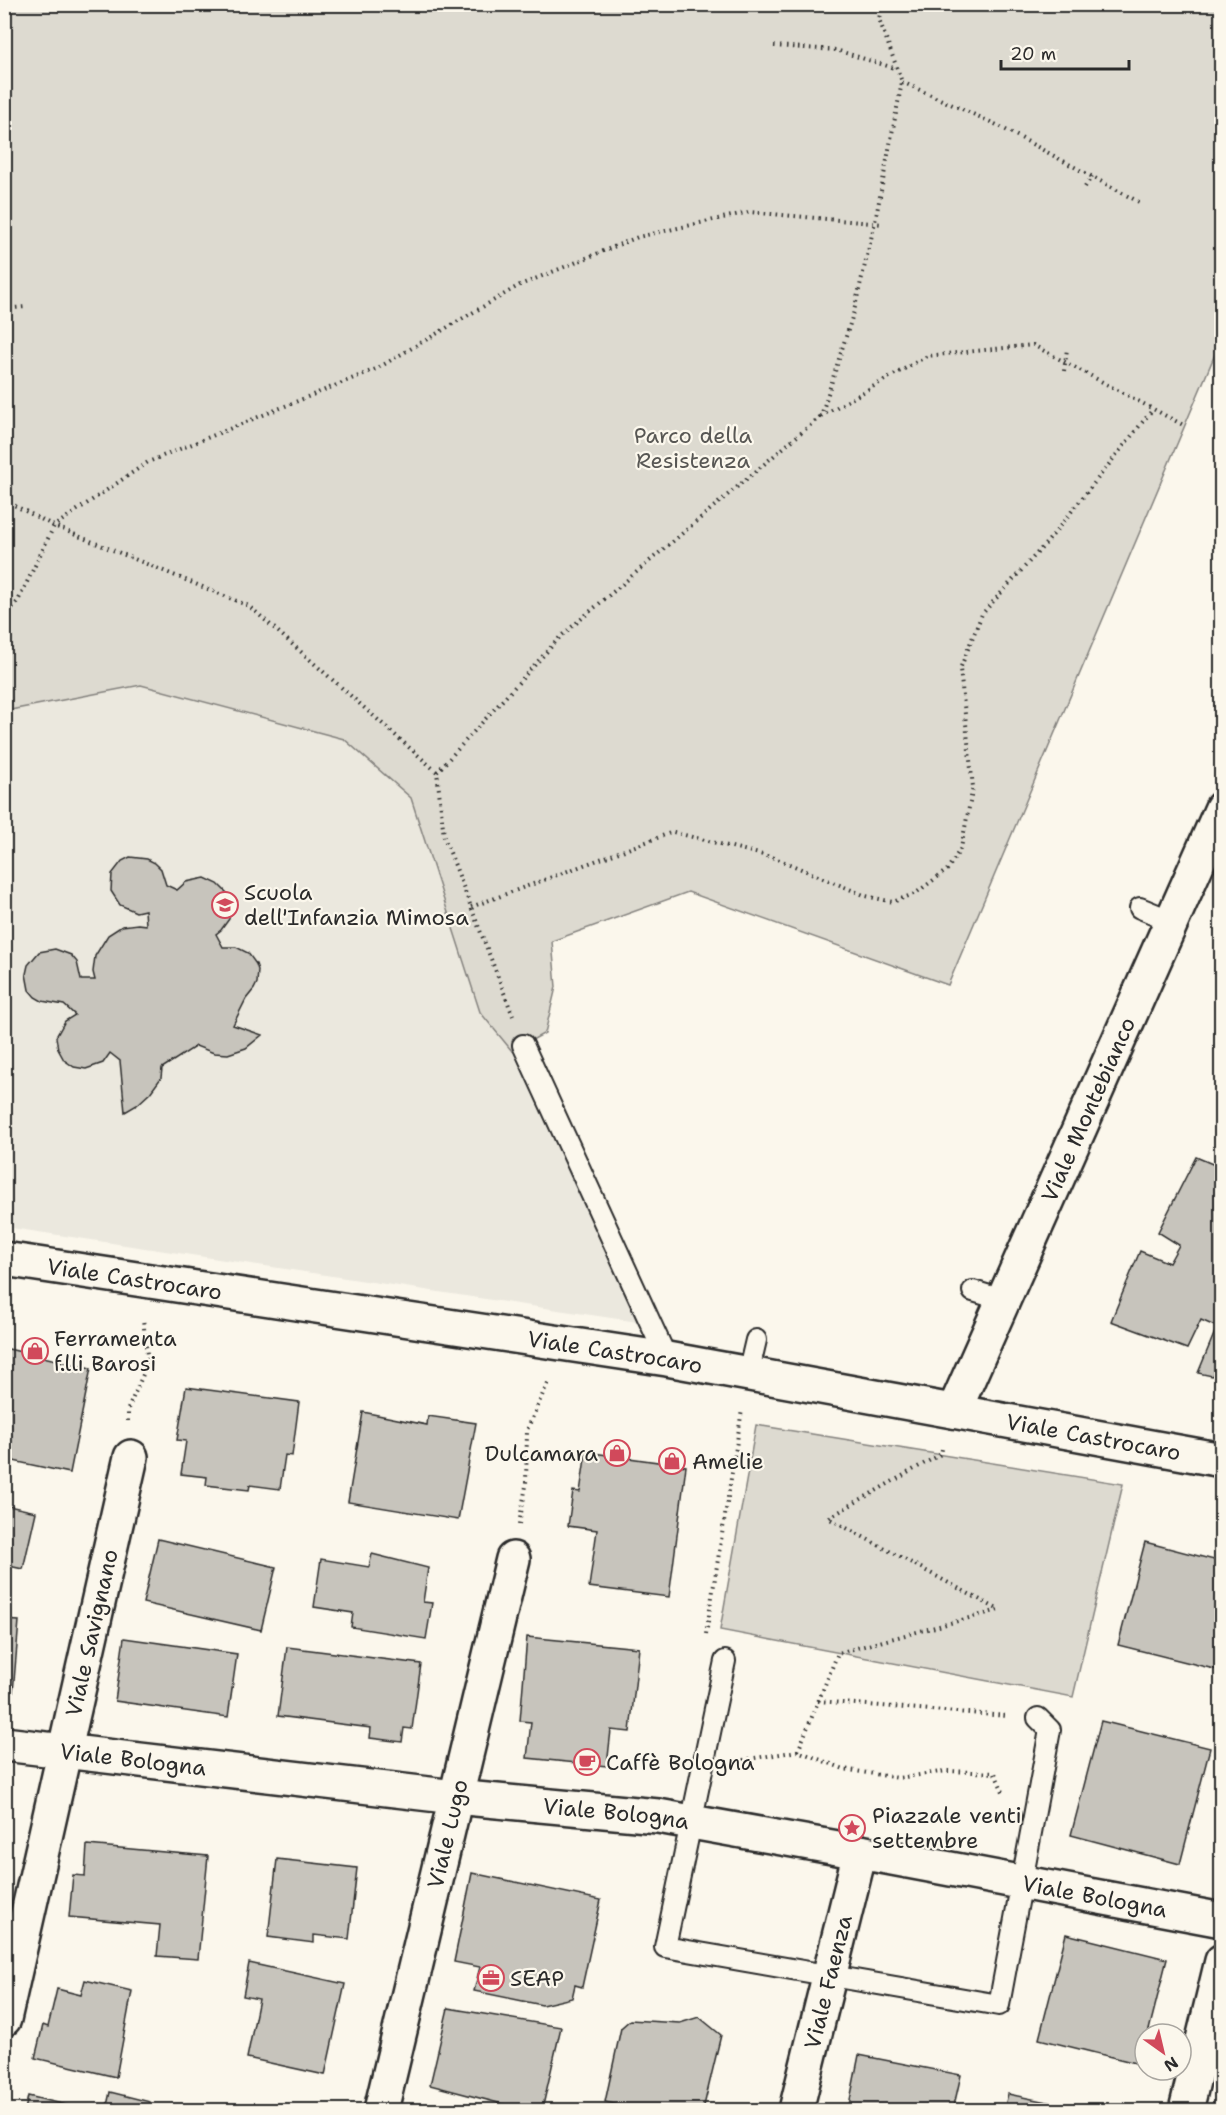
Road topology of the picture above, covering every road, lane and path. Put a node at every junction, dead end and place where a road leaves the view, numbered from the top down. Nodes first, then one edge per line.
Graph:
1 (882, 4) edge
2 (774, 46) dead end
3 (897, 69) junction
4 (902, 82) junction
5 (1092, 176) junction
6 (1085, 187) dead end
7 (1139, 202) dead end
8 (875, 222) junction
9 (883, 224) dead end
10 (25, 307) dead end
11 (4, 309) edge
12 (1067, 349) dead end
13 (1064, 361) junction
14 (1064, 371) dead end
15 (1154, 409) junction
16 (821, 416) junction
17 (1185, 426) dead end
18 (4, 500) edge
19 (54, 526) junction
20 (4, 617) edge
21 (437, 772) junction
22 (1221, 808) edge
23 (471, 907) junction
24 (1140, 908) dead end
25 (1172, 921) junction
26 (524, 1045) joint
27 (4, 1259) edge
28 (138, 1279) junction
29 (756, 1340) dead end
30 (564, 1343) junction
31 (667, 1359) junction
32 (748, 1374) junction
33 (954, 1411) junction
34 (940, 1454) dead end
35 (131, 1457) joint
36 (1221, 1460) edge
37 (513, 1559) joint
38 (724, 1661) joint
39 (818, 1701) junction
40 (1038, 1718) joint
41 (4, 1744) edge
42 (63, 1751) junction
43 (798, 1751) junction
44 (699, 1784) junction
45 (455, 1797) junction
46 (691, 1822) junction
47 (1029, 1846) junction
48 (860, 1852) junction
49 (1022, 1882) junction
50 (1221, 1920) edge
51 (1221, 1961) edge
52 (829, 1976) junction
53 (4, 2019) edge
54 (381, 2110) edge
55 (796, 2110) edge
56 (1186, 2110) edge

1 - 3 path
2 - 3 path
3 - 4 path
4 - 5 path
4 - 8 path
5 - 6 path
5 - 7 path
8 - 9 path
8 - 16 path
8 - 19 path
10 - 11 path
12 - 13 path
13 - 14 path
13 - 15 path
13 - 16 path
15 - 17 path
15 - 23 path
16 - 21 path
18 - 19 path
19 - 20 path
19 - 21 path
21 - 23 path
22 - 25 street, Viale Montebianco
23 - 26 path
24 - 25 lane
25 - 33 street, Viale Montebianco
26 - 31 lane
27 - 28 street, Viale Castrocaro
28 - 30 street, Viale Castrocaro
28 - 35 path
29 - 32 lane
30 - 31 street, Viale Castrocaro
30 - 37 path
31 - 32 street, Viale Castrocaro
32 - 33 street, Viale Castrocaro
32 - 38 path
33 - 36 street, Viale Castrocaro
34 - 39 path
35 - 42 street, Viale Savignano
37 - 45 street, Viale Lugo
38 - 44 lane
39 - 40 path
39 - 43 path
40 - 47 lane
41 - 42 street, Viale Bologna
42 - 45 street, Viale Bologna
42 - 53 street, Viale Savignano
43 - 44 path
43 - 47 path
44 - 46 lane
45 - 46 street, Viale Bologna
45 - 54 street, Viale Lugo
46 - 48 street, Viale Bologna
46 - 52 lane
47 - 49 lane
48 - 49 street, Viale Bologna
48 - 52 street, Viale Faenza
49 - 50 street, Viale Bologna
49 - 52 lane
51 - 56 street
52 - 55 street, Viale Faenza

